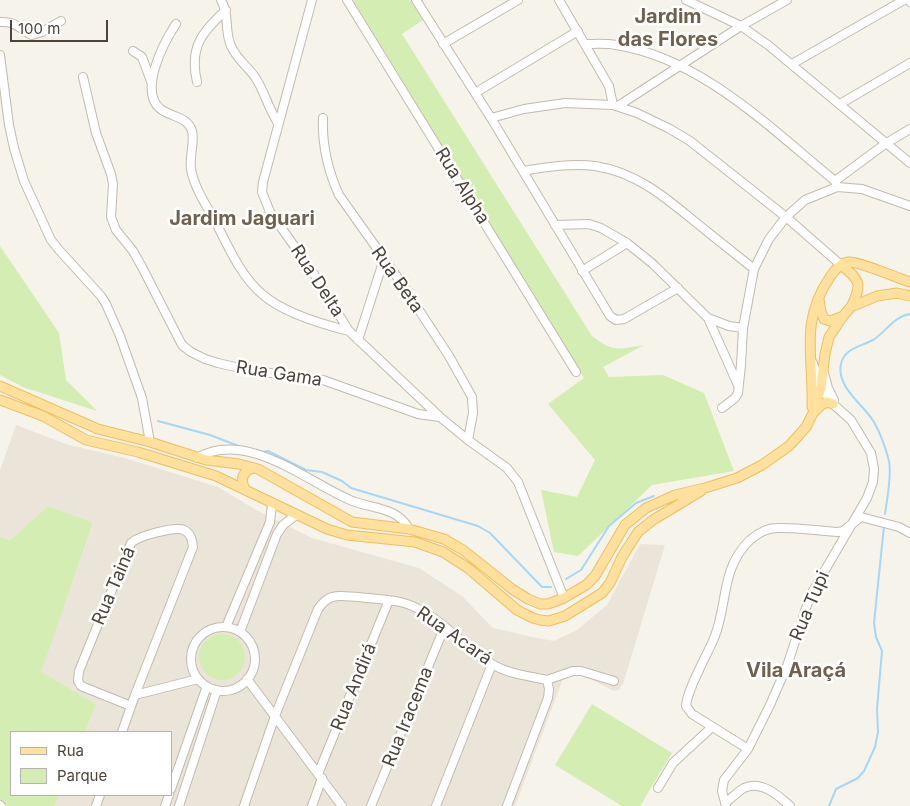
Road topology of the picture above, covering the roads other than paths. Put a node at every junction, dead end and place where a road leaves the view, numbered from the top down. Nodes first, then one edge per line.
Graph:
1 (221, 0) edge
2 (312, 0) edge
3 (347, 0) edge
4 (416, 0) edge
5 (518, 0) edge
6 (559, 0) edge
7 (686, 0) edge
8 (787, 0) edge
9 (904, 0) edge
10 (226, 10) junction
11 (61, 21) dead end
12 (0, 22) edge
13 (176, 24) dead end
14 (741, 26) junction
15 (578, 32) junction
16 (443, 44) junction
17 (586, 44) junction
18 (133, 51) dead end
19 (0, 55) edge
20 (910, 63) edge
21 (792, 64) junction
22 (681, 66) junction
23 (83, 77) dead end
24 (197, 82) dead end
25 (152, 85) junction
26 (475, 93) junction
27 (840, 104) junction
28 (616, 105) junction
29 (323, 118) dead end
30 (491, 118) junction
31 (278, 123) junction
32 (910, 129) edge
33 (885, 144) junction
34 (910, 163) edge
35 (523, 171) junction
36 (836, 184) junction
37 (910, 206) edge
38 (786, 217) junction
39 (555, 225) junction
40 (627, 244) junction
41 (384, 259) junction
42 (841, 265) junction
43 (754, 269) junction
44 (582, 271) junction
45 (910, 282) edge
46 (678, 288) junction
47 (910, 296) edge
48 (819, 297) junction
49 (851, 308) junction
50 (843, 316) junction
51 (708, 318) junction
52 (743, 328) junction
53 (349, 330) junction
54 (358, 340) junction
55 (809, 347) junction
56 (824, 370) junction
57 (576, 372) dead end
58 (0, 386) edge
59 (739, 386) junction
60 (821, 388) junction
61 (0, 400) edge
62 (833, 404) junction
63 (722, 408) dead end
64 (843, 411) junction
65 (812, 415) junction
66 (440, 417) junction
67 (98, 429) junction
68 (468, 440) junction
69 (94, 442) junction
70 (150, 442) junction
71 (198, 458) junction
72 (253, 468) junction
73 (705, 488) junction
74 (245, 489) junction
75 (272, 504) junction
76 (334, 513) junction
77 (296, 515) junction
78 (853, 523) junction
79 (327, 529) junction
80 (409, 529) junction
81 (910, 533) edge
82 (586, 585) junction
83 (564, 598) junction
84 (594, 598) junction
85 (390, 600) junction
86 (548, 604) junction
87 (549, 621) junction
88 (226, 627) junction
89 (444, 628) junction
90 (240, 632) junction
91 (492, 664) junction
92 (198, 679) junction
93 (248, 679) junction
94 (547, 680) junction
95 (614, 681) dead end
96 (207, 686) junction
97 (217, 690) junction
98 (135, 695) junction
99 (132, 706) junction
100 (275, 716) junction
101 (712, 728) junction
102 (122, 731) edge
103 (748, 749) junction
104 (320, 776) junction
105 (172, 786) edge
106 (658, 788) dead end
107 (725, 805) edge
108 (179, 806) edge
109 (244, 806) edge
110 (312, 806) edge
111 (342, 806) edge
112 (371, 806) edge
113 (436, 806) edge
114 (507, 806) edge
115 (790, 806) edge

1 - 10 street
2 - 31 street, Rua Delta
3 - 57 street, Rua Alpha
4 - 16 street
5 - 16 street
6 - 15 street
7 - 14 street
8 - 14 street
9 - 21 street
10 - 24 street
10 - 31 street
11 - 12 street
13 - 25 street
14 - 21 street
14 - 22 street
15 - 17 street
15 - 26 street
16 - 26 street
17 - 22 street
17 - 28 street
18 - 25 street
19 - 70 street
20 - 27 street
21 - 27 street
22 - 28 street
22 - 36 street
23 - 66 street, Rua Gama
25 - 53 street
26 - 30 street
27 - 33 street
28 - 30 street
28 - 38 street
29 - 41 street, Rua Beta
30 - 35 street
31 - 53 street, Rua Delta
32 - 33 street
33 - 34 street
33 - 36 street
35 - 39 street
35 - 43 street
36 - 37 street
36 - 38 street
38 - 42 street
38 - 43 street
39 - 40 street
39 - 44 street
40 - 44 street
40 - 46 street
41 - 54 street
41 - 68 street, Rua Beta
42 - 45 main road
42 - 48 main road
42 - 49 main road
43 - 52 street
44 - 46 street
46 - 51 street
47 - 49 main road
48 - 50 main road
48 - 55 main road
49 - 50 main road
50 - 56 main road
51 - 52 street
51 - 59 street
52 - 59 street
53 - 54 street, Rua Delta
54 - 66 street, Rua Delta
55 - 60 street
55 - 65 main road
56 - 60 main road
56 - 64 street
58 - 67 main road
59 - 63 street
60 - 62 street, Rua Tupi
60 - 65 main road
61 - 69 main road
62 - 64 street, Rua Tupi
62 - 65 main road
64 - 78 street, Rua Tupi
65 - 73 main road
66 - 68 street
67 - 69 main road
67 - 70 main road
68 - 83 street
69 - 74 main road
70 - 71 main road
71 - 72 main road
71 - 80 street
72 - 74 main road
72 - 76 main road
73 - 82 main road
73 - 84 main road
74 - 75 main road
75 - 77 main road
75 - 88 street
76 - 79 main road
76 - 80 main road
77 - 79 main road
77 - 90 street
78 - 81 street
78 - 101 street
78 - 103 street, Rua Tupi
79 - 87 main road
80 - 86 main road
82 - 83 main road
82 - 84 main road
83 - 86 main road
84 - 87 main road
85 - 89 street, Rua Acará
85 - 100 street, Rua Acará
85 - 104 street, Rua Andirá
86 - 87 main road
88 - 90 street
88 - 92 street
89 - 91 street, Rua Acará
89 - 112 street, Rua Iracema
90 - 93 street
91 - 94 street, Rua Acará
91 - 113 street
92 - 96 street
92 - 98 street
93 - 97 street
93 - 100 street
94 - 95 street
94 - 114 street
96 - 97 street
96 - 105 street
97 - 108 street
98 - 99 street
98 - 99 street, Rua Tainá
99 - 102 street
100 - 104 street
100 - 109 street, Rua Acará
101 - 103 street
101 - 106 street
103 - 107 street, Rua Tupi
104 - 110 street, Rua Andirá
104 - 111 street
107 - 115 street

